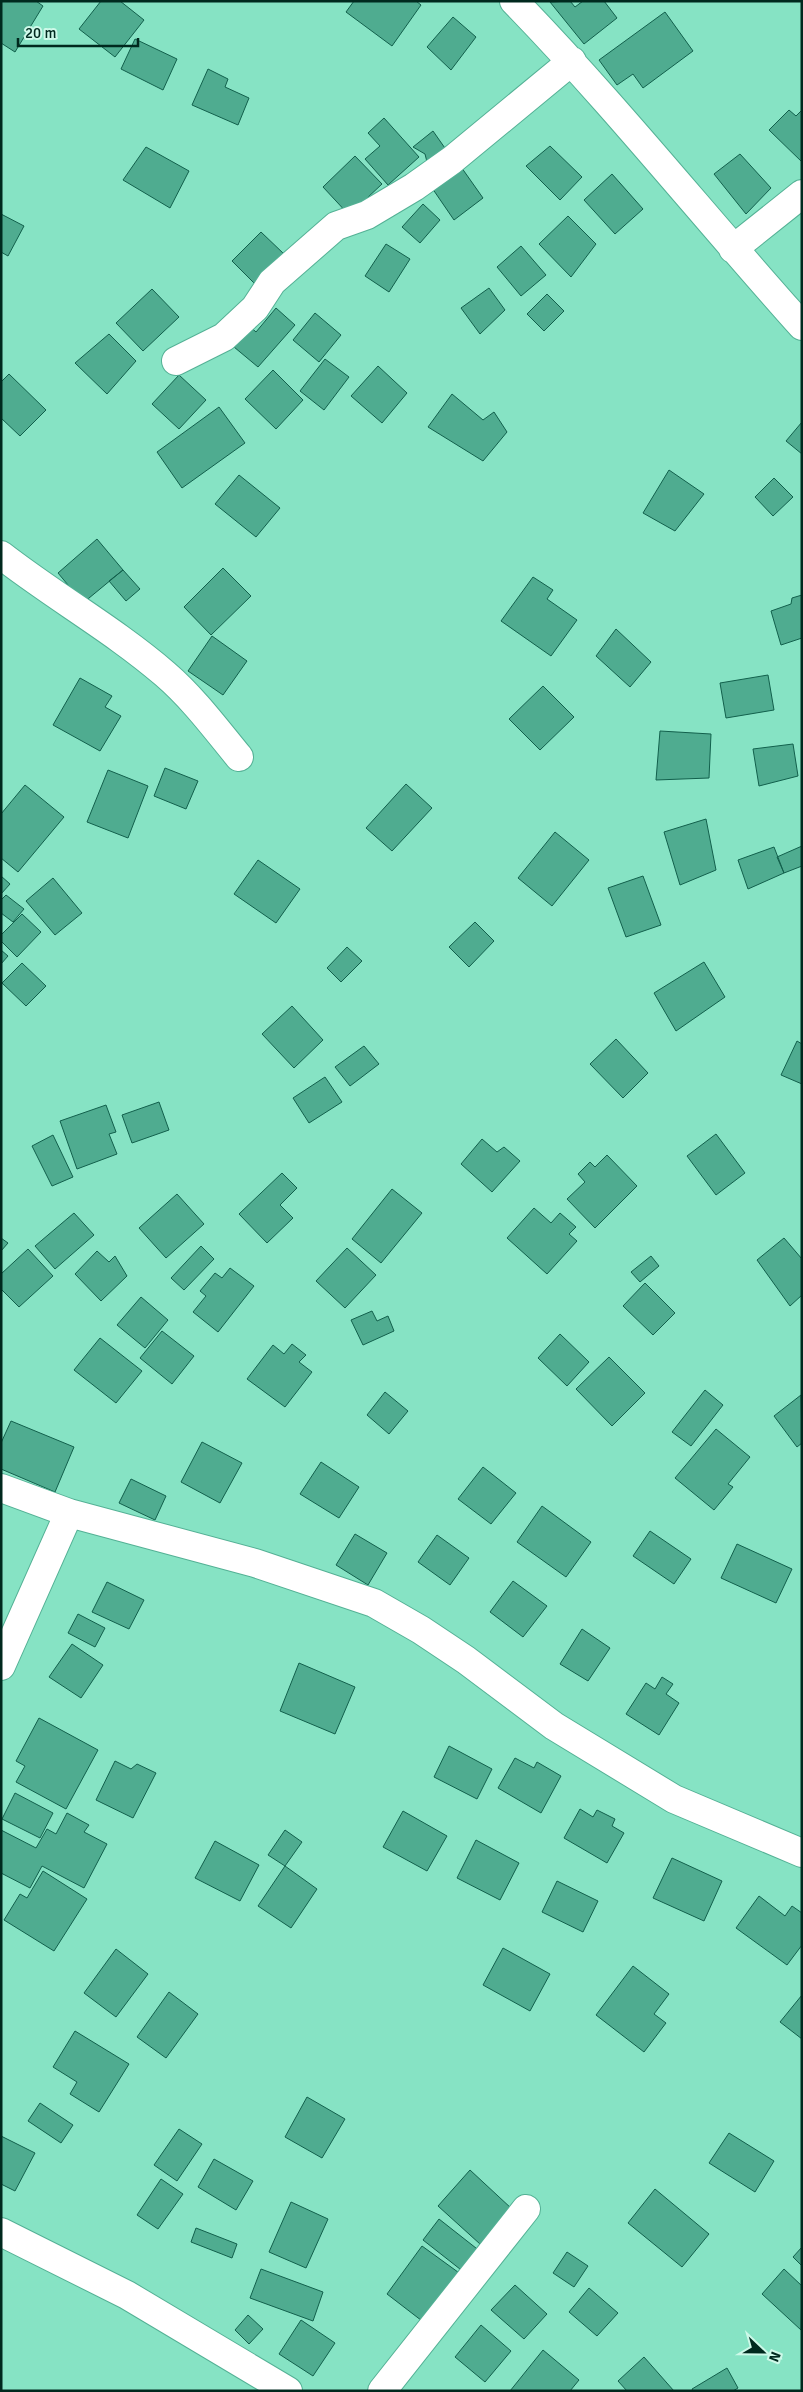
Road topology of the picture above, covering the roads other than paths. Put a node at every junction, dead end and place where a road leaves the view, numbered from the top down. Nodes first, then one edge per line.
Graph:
1 (514, 1) edge
2 (572, 61) junction
3 (802, 194) edge
4 (733, 249) junction
5 (802, 326) edge
6 (176, 361) dead end
7 (1, 555) edge
8 (239, 757) dead end
9 (1, 1488) edge
10 (68, 1513) junction
11 (1, 1666) edge
12 (802, 1853) edge
13 (526, 2208) dead end
14 (1, 2232) edge
15 (288, 2391) edge
16 (382, 2391) edge

1 - 2 street
2 - 4 street
2 - 6 street
3 - 4 street
4 - 5 street
7 - 8 street
9 - 10 street
10 - 11 street
10 - 12 street
13 - 16 street
14 - 15 street

